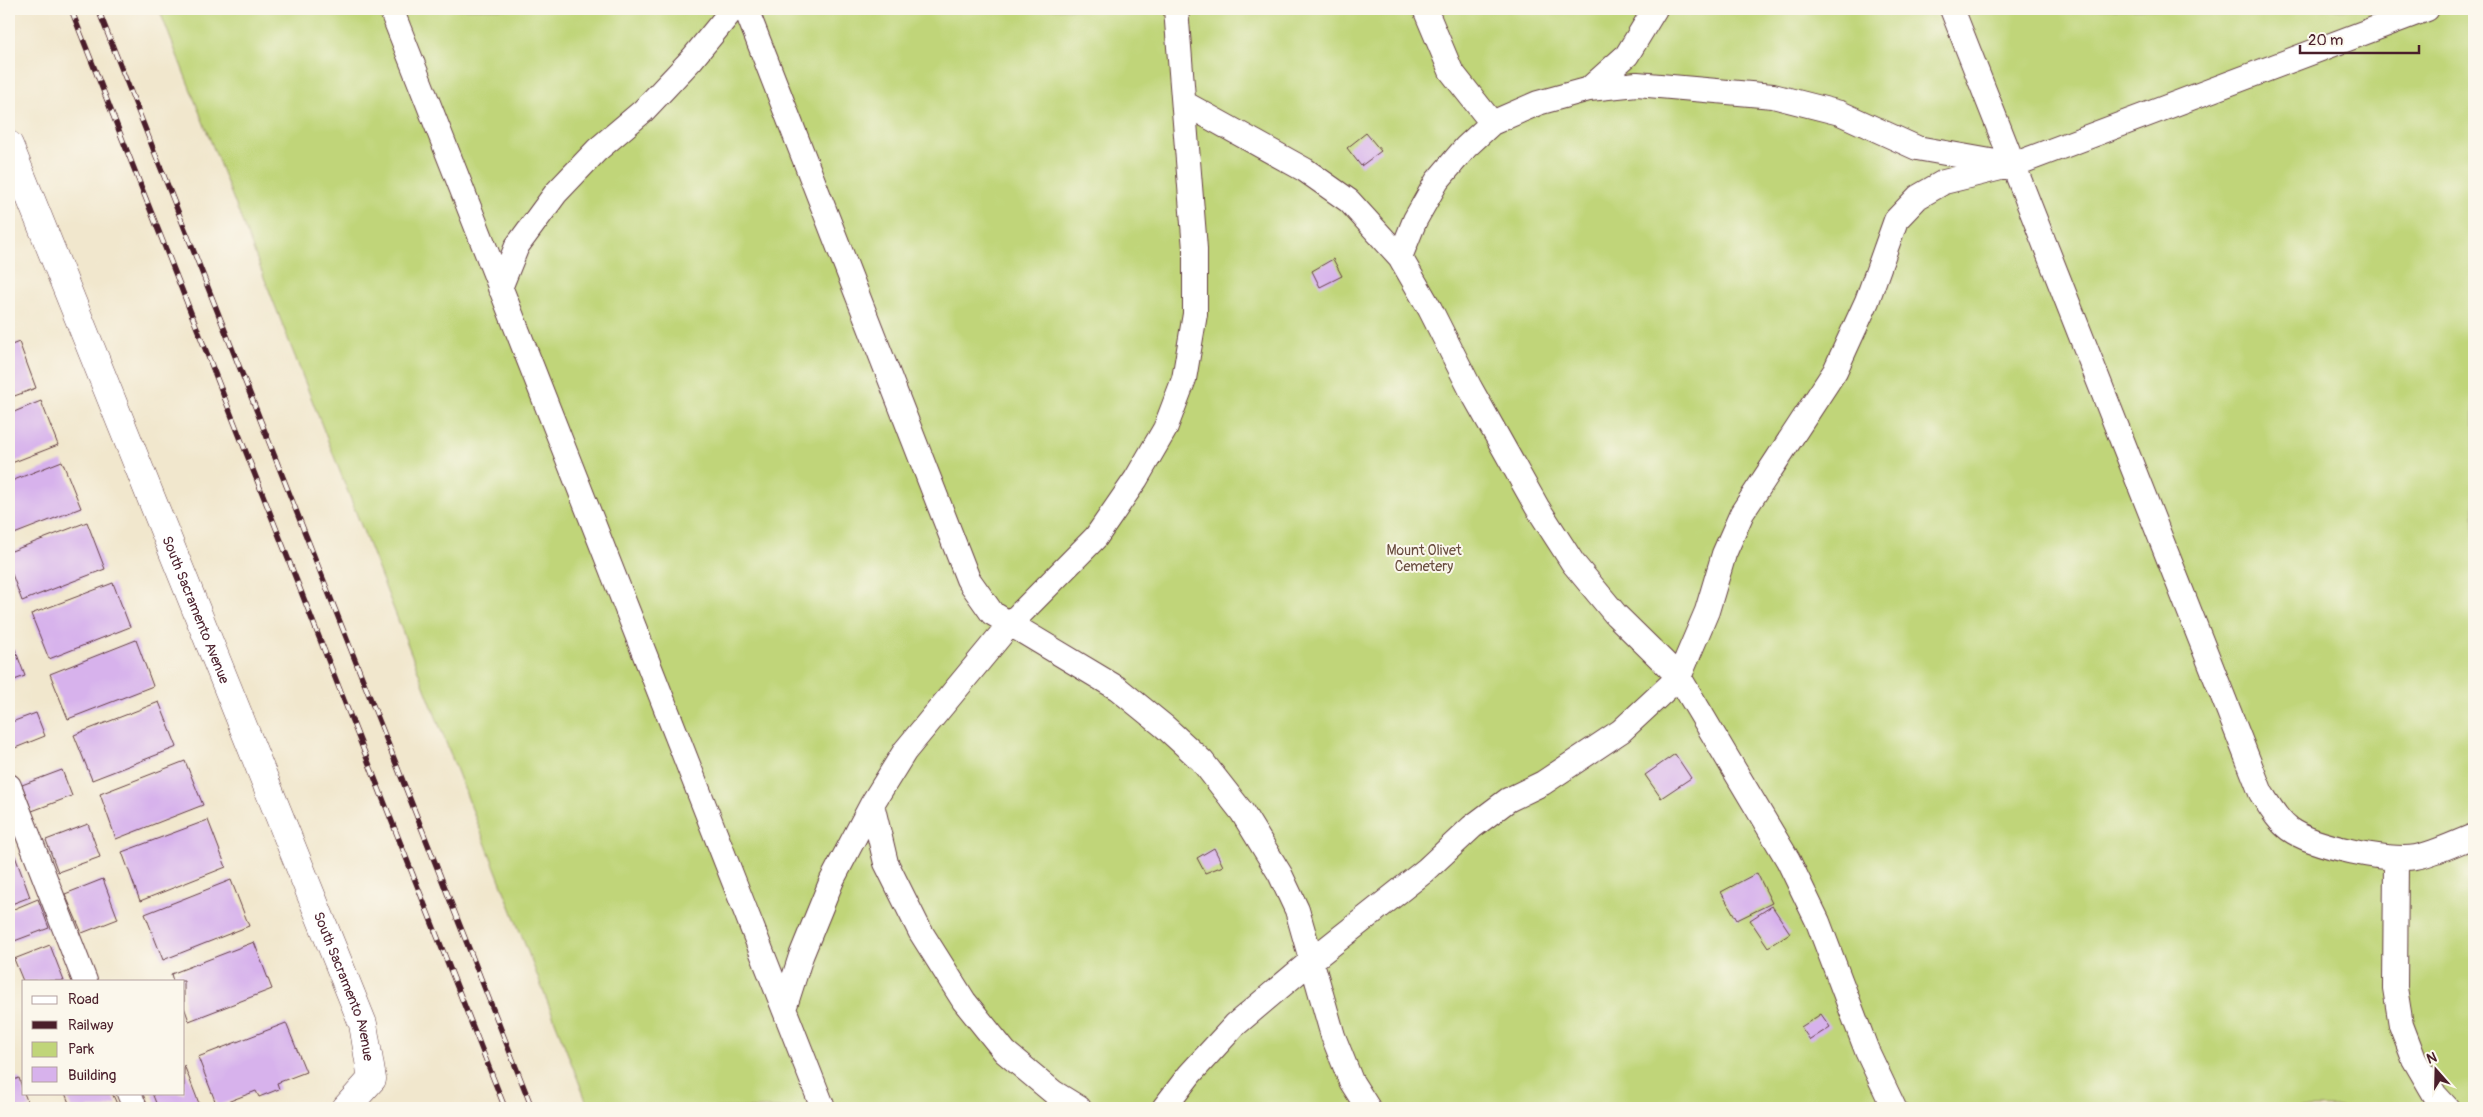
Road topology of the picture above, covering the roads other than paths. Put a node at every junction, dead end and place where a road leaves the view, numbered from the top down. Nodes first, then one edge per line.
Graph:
1 (391, 9) edge
2 (733, 9) edge
3 (746, 9) edge
4 (1176, 9) edge
5 (1425, 9) edge
6 (1655, 9) edge
7 (1952, 9) edge
8 (2427, 9) edge
9 (1589, 89) junction
10 (1184, 103) junction
11 (1492, 124) junction
12 (9, 145) edge
13 (2014, 165) junction
14 (1400, 257) junction
15 (500, 288) junction
16 (1009, 624) junction
17 (1679, 677) junction
18 (9, 786) edge
19 (872, 804) junction
20 (2474, 836) edge
21 (2396, 859) junction
22 (1311, 961) junction
23 (85, 980) edge
24 (784, 1009) junction
25 (129, 1094) edge
26 (135, 1108) edge
27 (346, 1108) edge
28 (823, 1108) edge
29 (1079, 1108) edge
30 (1164, 1108) edge
31 (1368, 1108) edge
32 (1894, 1108) edge
33 (2446, 1108) edge

1 - 15 lane
2 - 15 lane
3 - 16 lane
4 - 10 lane
5 - 11 lane
6 - 9 lane
7 - 13 lane
8 - 13 lane
9 - 11 lane
9 - 13 lane
10 - 14 lane
10 - 16 lane
11 - 14 lane
12 - 27 street, South Sacramento Avenue
13 - 17 lane
13 - 21 lane
14 - 17 lane
15 - 24 lane
16 - 19 lane
16 - 22 lane
17 - 22 lane
17 - 32 lane
18 - 23 lane
19 - 24 lane
19 - 29 lane
20 - 21 lane
21 - 33 lane
22 - 30 lane
22 - 31 lane
24 - 28 lane
25 - 26 lane

